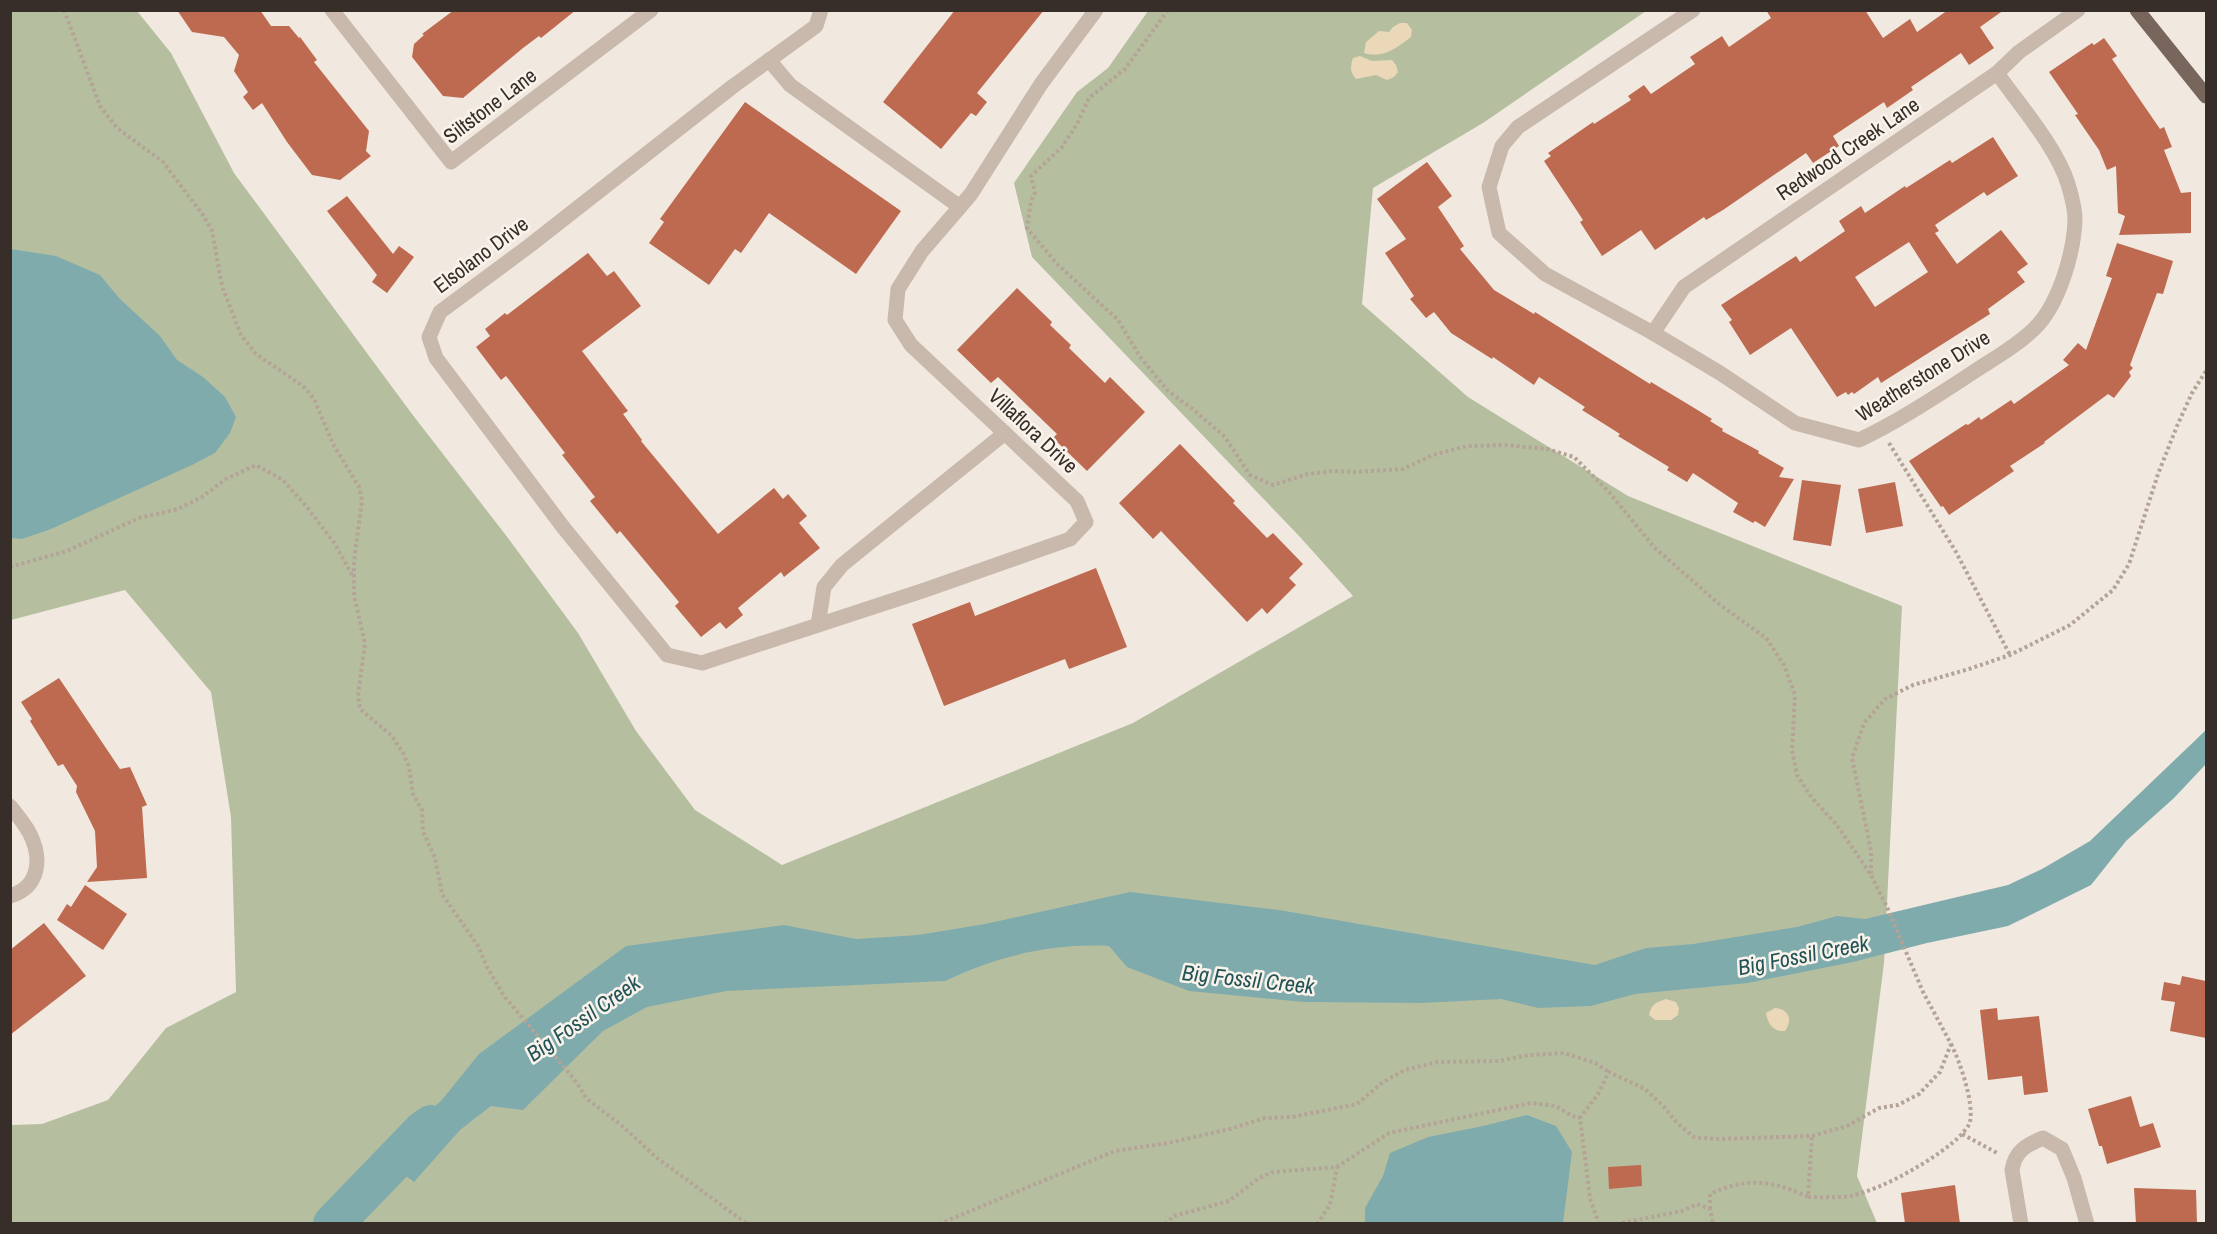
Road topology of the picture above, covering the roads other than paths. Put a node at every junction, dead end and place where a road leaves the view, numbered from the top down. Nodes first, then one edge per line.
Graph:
1 (332, 10) edge
2 (651, 10) edge
3 (821, 10) edge
4 (1096, 10) edge
5 (1693, 10) edge
6 (2078, 10) edge
7 (2137, 10) edge
8 (770, 60) junction
9 (1997, 73) junction
10 (2206, 96) edge
11 (960, 207) junction
12 (1653, 333) junction
13 (1005, 433) junction
14 (818, 625) junction
15 (667, 655) joint
16 (10, 806) edge
17 (10, 896) edge
18 (2021, 1224) edge
19 (2087, 1224) edge

1 - 2 street, Siltstone Lane
3 - 8 street, Elsolano Drive
4 - 11 street, Villaflora Drive
5 - 12 street, Weatherstone Drive
6 - 9 street, Redwood Creek Lane
7 - 10 main road
8 - 11 street
8 - 15 street, Elsolano Drive
9 - 12 street, Redwood Creek Lane
9 - 12 street, Weatherstone Drive
11 - 13 street, Villaflora Drive
13 - 14 street
13 - 14 street, Villaflora Drive
14 - 15 street, Villaflora Drive
16 - 17 street
18 - 19 street

